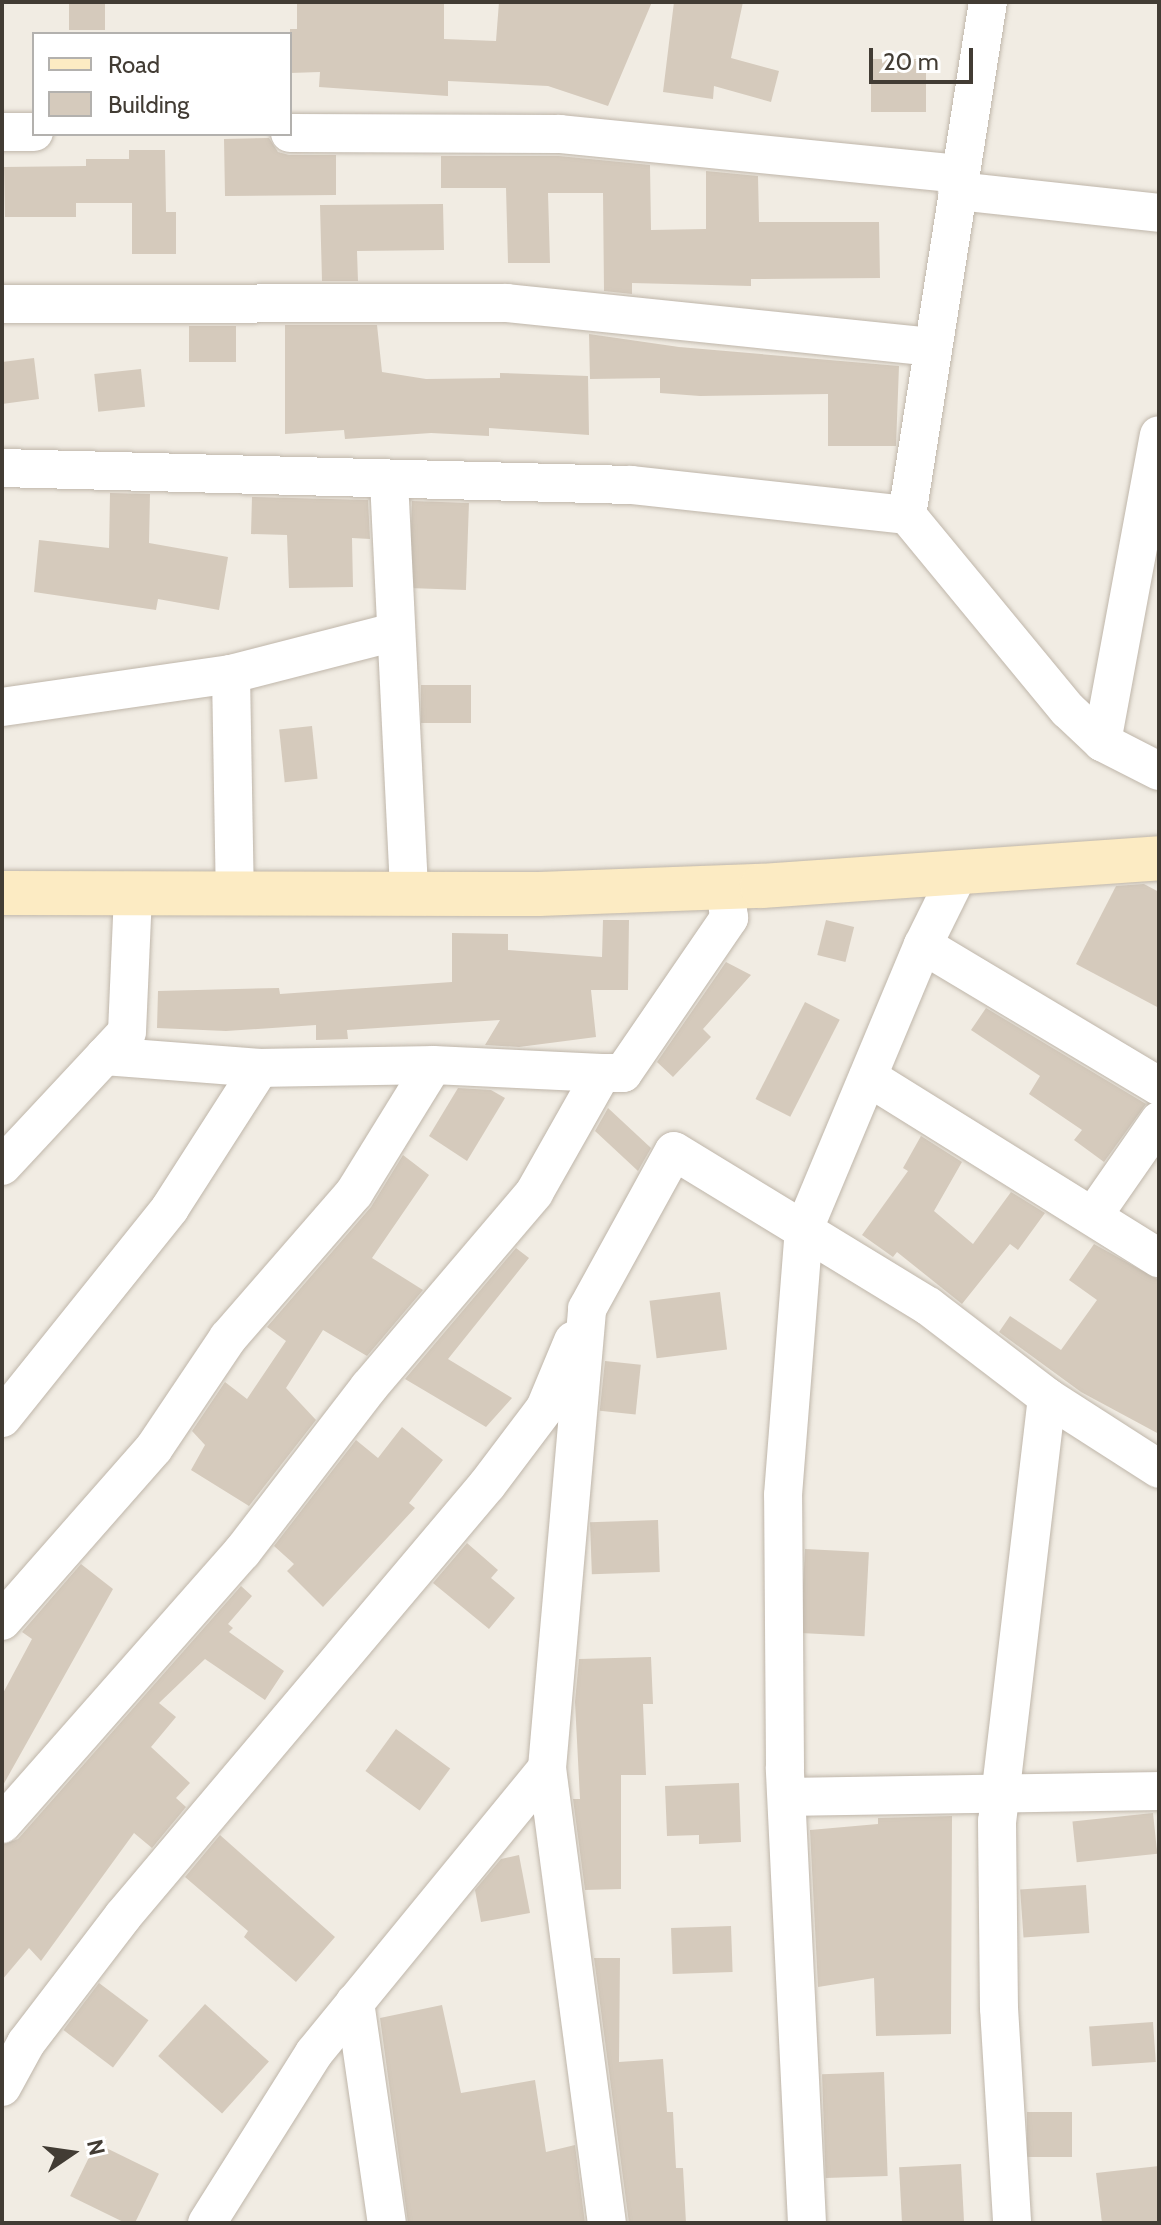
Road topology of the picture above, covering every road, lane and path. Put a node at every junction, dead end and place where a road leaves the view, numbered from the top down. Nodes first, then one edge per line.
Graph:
1 (988, 2) edge
2 (2, 132) edge
3 (32, 132) edge
4 (292, 133) edge
5 (959, 183) junction
6 (1159, 213) edge
7 (2, 304) edge
8 (932, 347) junction
9 (1159, 435) edge
10 (2, 468) edge
11 (389, 480) junction
12 (907, 515) junction
13 (394, 632) junction
14 (231, 674) junction
15 (2, 707) edge
16 (1102, 742) junction
17 (1159, 771) edge
18 (1159, 858) edge
19 (959, 872) junction
20 (725, 887) junction
21 (2, 893) edge
22 (409, 893) junction
23 (133, 894) junction
24 (235, 894) junction
25 (923, 945) junction
26 (104, 1056) junction
27 (433, 1065) junction
28 (260, 1068) junction
29 (602, 1073) junction
30 (868, 1077) junction
31 (1159, 1086) edge
32 (1159, 1121) edge
33 (2, 1166) edge
34 (1093, 1216) junction
35 (804, 1229) junction
36 (1159, 1258) edge
37 (587, 1309) junction
38 (1047, 1397) junction
39 (2, 1418) edge
40 (1159, 1469) edge
41 (2, 1621) edge
42 (547, 1768) junction
43 (1001, 1791) junction
44 (1159, 1791) edge
45 (787, 1797) junction
46 (2, 1824) edge
47 (355, 2002) junction
48 (2, 2087) edge
49 (207, 2223) edge
50 (387, 2223) edge
51 (607, 2223) edge
52 (807, 2223) edge
53 (1012, 2223) edge

1 - 5 street
2 - 3 street
4 - 5 street
5 - 6 street
5 - 8 street
7 - 8 street
8 - 12 street
9 - 16 street
10 - 11 street
11 - 12 street
11 - 13 street
12 - 16 street
13 - 14 street
13 - 22 street
14 - 15 street
14 - 24 street
16 - 17 street
18 - 19 street
19 - 20 street
19 - 25 street
20 - 22 street
20 - 29 street
21 - 23 street
22 - 24 street
23 - 24 street
23 - 26 street
25 - 30 street
25 - 31 street
26 - 28 street
26 - 33 street
27 - 28 street
27 - 29 street
27 - 41 street
28 - 39 street
29 - 46 street
30 - 34 street
30 - 35 street
32 - 34 street
34 - 36 street
35 - 37 street
35 - 38 street
35 - 45 street
37 - 42 street
37 - 48 street
38 - 40 street
38 - 43 street
42 - 47 street
42 - 51 street
43 - 44 street
43 - 45 street
43 - 53 street
45 - 52 street
47 - 49 street
47 - 50 street

